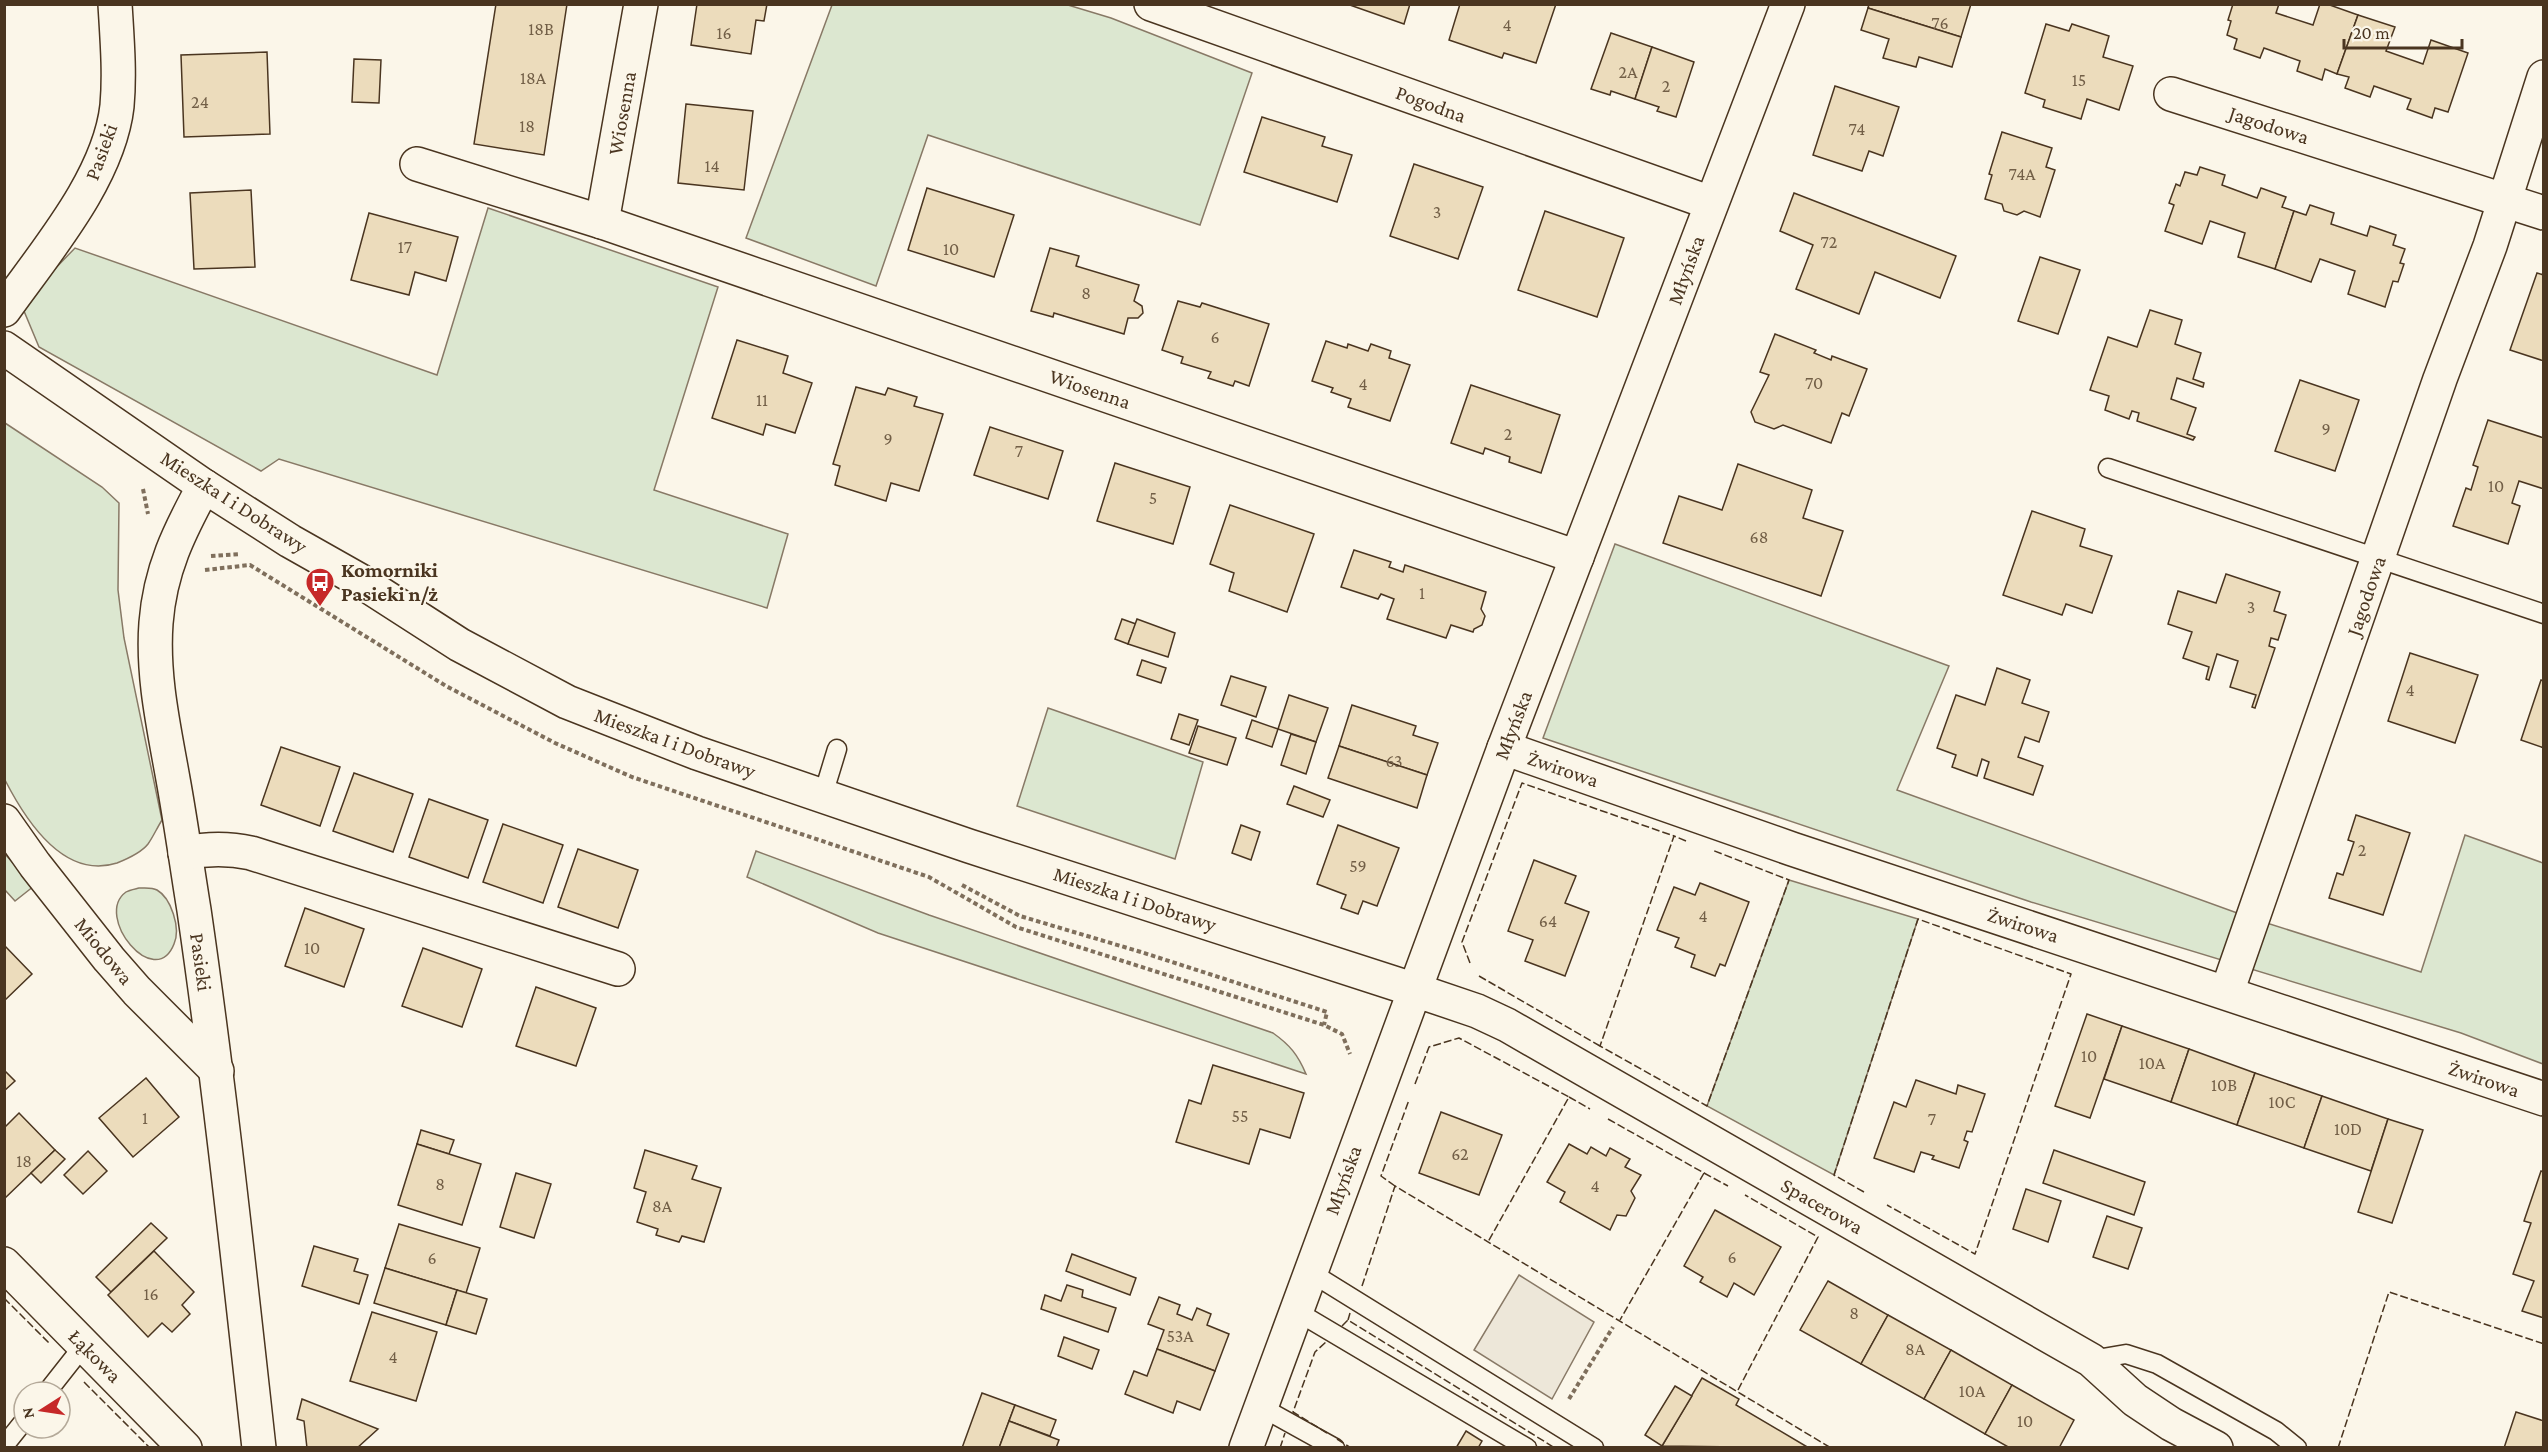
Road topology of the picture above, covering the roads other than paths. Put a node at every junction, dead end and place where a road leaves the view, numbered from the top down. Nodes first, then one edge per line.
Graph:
1 (116, 4) edge
2 (640, 4) edge
3 (1151, 4) edge
4 (1788, 4) edge
5 (2544, 77) edge
6 (2171, 94) dead end
7 (417, 164) dead end
8 (2505, 201) junction
9 (1711, 203) junction
10 (2544, 213) edge
11 (602, 222) junction
12 (4, 309) edge
13 (4, 348) edge
14 (2108, 468) dead end
15 (204, 486) junction
16 (1577, 557) junction
17 (2379, 557) junction
18 (2544, 614) edge
19 (1504, 748) junction
20 (837, 749) dead end
21 (823, 795) junction
22 (4, 821) edge
23 (186, 853) junction
24 (618, 969) dead end
25 (1415, 990) junction
26 (2227, 992) junction
27 (217, 1071) junction
28 (2544, 1099) edge
29 (4, 1264) edge
30 (1310, 1272) junction
31 (1296, 1311) junction
32 (84, 1345) junction
33 (2091, 1360) junction
34 (56, 1380) edge
35 (1261, 1407) junction
36 (185, 1448) edge
37 (259, 1448) edge
38 (1246, 1448) edge
39 (1335, 1448) edge
40 (1527, 1448) edge
41 (1594, 1448) edge
42 (2216, 1448) edge
43 (2297, 1448) edge

1 - 12 street, Pasieki
2 - 11 street, Wiosenna
3 - 9 street, Pogodna
4 - 9 street, Młyńska
5 - 8 street, Jagodowa
6 - 8 street, Jagodowa
7 - 11 street, Wiosenna
8 - 10 street, Jagodowa
8 - 17 street, Jagodowa
9 - 16 street, Młyńska
11 - 16 street, Wiosenna
13 - 15 street, Mieszka I i Dobrawy
14 - 17 lane
15 - 21 street, Mieszka I i Dobrawy
15 - 23 street, Pasieki
16 - 19 street, Młyńska
17 - 18 lane
17 - 26 street, Jagodowa
19 - 25 street, Młyńska
19 - 26 street, Żwirowa
20 - 21 lane
21 - 25 street, Mieszka I i Dobrawy
22 - 27 street, Miodowa
23 - 24 street
23 - 27 street, Pasieki
25 - 30 street, Młyńska
25 - 33 street, Spacerowa
26 - 28 street, Żwirowa
27 - 37 street, Pasieki
29 - 32 street, Łąkowa
30 - 31 street, Młyńska
30 - 41 lane
31 - 35 street, Młyńska
31 - 40 lane
32 - 34 lane
32 - 36 street, Łąkowa
33 - 42 street, Spacerowa
33 - 43 lane
35 - 38 street, Młyńska
35 - 39 lane

